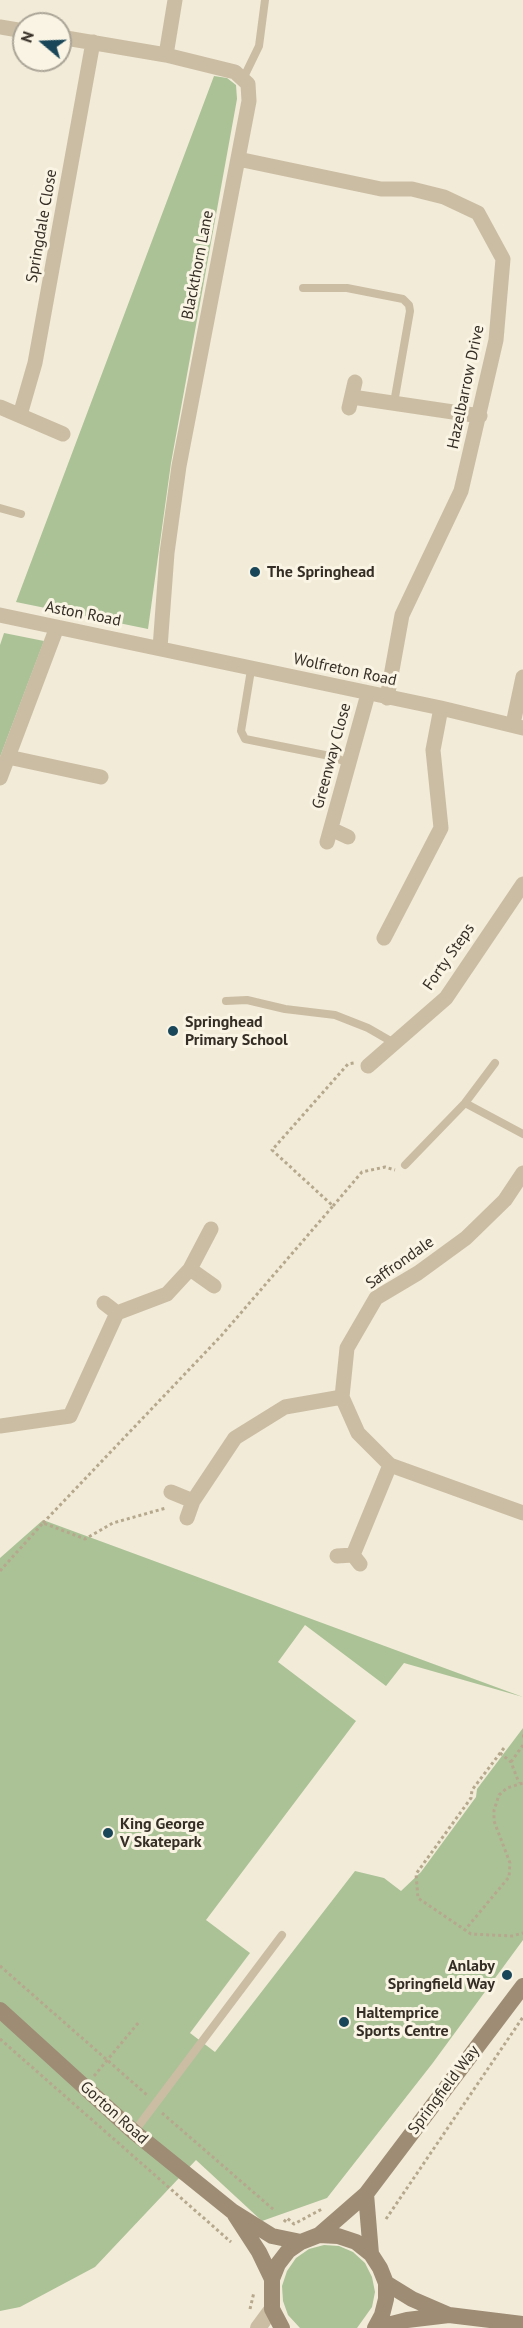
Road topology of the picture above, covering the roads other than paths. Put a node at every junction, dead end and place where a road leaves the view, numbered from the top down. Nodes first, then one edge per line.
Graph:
1 (175, 0) edge
2 (265, 0) edge
3 (72, 39) edge
4 (93, 42) junction
5 (166, 55) junction
6 (243, 79) junction
7 (238, 159) junction
8 (303, 288) dead end
9 (352, 396) dead end
10 (394, 403) junction
11 (0, 407) edge
12 (20, 415) junction
13 (480, 416) junction
14 (63, 434) dead end
15 (0, 508) edge
16 (21, 514) dead end
17 (0, 615) edge
18 (57, 627) junction
19 (160, 648) junction
20 (251, 670) junction
21 (523, 676) edge
22 (368, 694) junction
23 (387, 698) junction
24 (441, 708) junction
25 (518, 726) edge
26 (8, 757) junction
27 (349, 763) junction
28 (101, 777) dead end
29 (0, 778) edge
30 (348, 837) dead end
31 (523, 884) edge
32 (384, 938) dead end
33 (226, 1001) dead end
34 (394, 1043) junction
35 (495, 1063) dead end
36 (371, 1064) road end
37 (465, 1103) junction
38 (523, 1134) edge
39 (405, 1165) road end
40 (523, 1173) edge
41 (211, 1229) dead end
42 (190, 1269) junction
43 (214, 1286) dead end
44 (104, 1303) dead end
45 (117, 1313) junction
46 (342, 1397) junction
47 (0, 1426) edge
48 (390, 1465) junction
49 (523, 1513) edge
50 (188, 1518) dead end
51 (350, 1558) dead end
52 (282, 1935) dead end
53 (523, 1986) edge
54 (0, 2010) edge
55 (134, 2132) junction
56 (366, 2194) junction
57 (232, 2211) junction
58 (319, 2235) junction
59 (301, 2242) junction
60 (371, 2254) junction
61 (272, 2279) junction
62 (386, 2283) junction
63 (272, 2309) junction
64 (449, 2315) junction
65 (253, 2323) edge
66 (523, 2324) edge
67 (282, 2328) edge
68 (375, 2328) edge

1 - 5 street
2 - 6 lane
3 - 4 street
4 - 5 street
4 - 12 street, Springdale Close
5 - 6 street
6 - 7 street, Blackthorn Lane
7 - 13 street, Hazelbarrow Drive
7 - 19 street, Blackthorn Lane
8 - 10 lane
9 - 10 street
10 - 13 street
11 - 12 street
12 - 14 street
13 - 23 street, Hazelbarrow Drive
15 - 16 lane
17 - 18 street, Aston Road
18 - 19 street, Aston Road
18 - 26 street
19 - 20 street, Wolfreton Road
20 - 22 street, Wolfreton Road
20 - 27 lane
21 - 25 street
22 - 23 street, Wolfreton Road
22 - 27 street, Greenway Close
23 - 24 street, Wolfreton Road
24 - 25 street, Wolfreton Road
24 - 32 street
26 - 28 street
26 - 29 street
27 - 30 street, Greenway Close
31 - 34 street, Forty Steps
33 - 34 lane
34 - 36 street, Forty Steps
35 - 37 lane
37 - 38 lane
37 - 39 lane
40 - 46 street, Saffrondale
41 - 42 street
42 - 43 street
42 - 45 street
44 - 45 street
45 - 47 street
46 - 48 street, Saffrondale
46 - 50 street
48 - 49 street, Saffrondale
48 - 51 street
52 - 55 lane
53 - 56 main road, Springfield Way
54 - 55 main road, Gorton Road
55 - 57 main road, Gorton Road
56 - 58 main road, Springfield Way
56 - 60 main road
57 - 59 main road, Gorton Road
57 - 61 main road, Gorton Road
58 - 59 main road
58 - 60 main road
59 - 61 main road
60 - 62 main road
61 - 63 main road
62 - 64 main road
62 - 68 main road
63 - 65 street
63 - 67 main road
64 - 66 main road
64 - 68 main road

